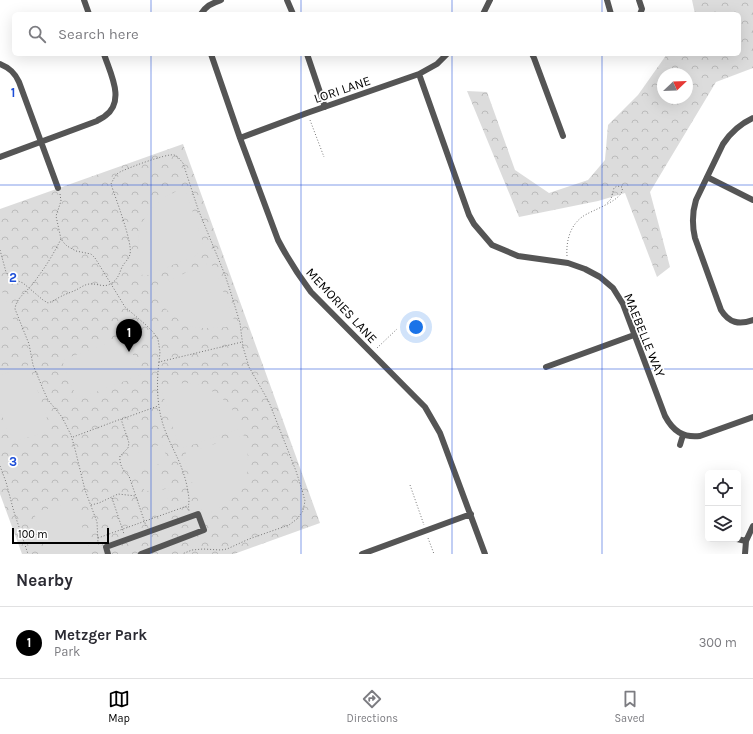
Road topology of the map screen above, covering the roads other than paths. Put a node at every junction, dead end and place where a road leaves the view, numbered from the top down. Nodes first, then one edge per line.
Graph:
1 (84, 0) edge
2 (221, 0) edge
3 (287, 0) edge
4 (490, 0) edge
5 (607, 0) edge
6 (639, 0) edge
7 (88, 12) edge
8 (202, 12) edge
9 (292, 12) edge
10 (485, 12) edge
11 (610, 12) edge
12 (641, 12) edge
13 (105, 56) edge
14 (212, 56) edge
15 (308, 56) edge
16 (445, 56) edge
17 (533, 56) edge
18 (0, 64) edge
19 (419, 74) junction
20 (325, 107) junction
21 (753, 118) edge
22 (563, 136) dead end
23 (240, 138) junction
24 (41, 142) junction
25 (0, 157) edge
26 (707, 177) junction
27 (58, 188) road end
28 (753, 200) edge
29 (750, 321) edge
30 (634, 335) junction
31 (546, 367) dead end
32 (753, 417) edge
33 (684, 435) junction
34 (680, 445) dead end
35 (471, 514) junction
36 (753, 526) edge
37 (741, 540) edge
38 (746, 541) junction
39 (380, 551) edge
40 (108, 554) edge
41 (141, 554) edge
42 (362, 554) edge
43 (485, 554) edge
44 (745, 554) edge

1 - 7 street
2 - 8 street
3 - 9 street
4 - 10 street
5 - 11 street
6 - 12 street
13 - 24 street
14 - 23 street, MEMORIES LANE
15 - 20 street
16 - 19 street, LORI LANE
17 - 22 street
18 - 24 street
19 - 20 street, LORI LANE
19 - 30 street, MAEBELLE WAY
20 - 23 street, LORI LANE
21 - 26 street
23 - 35 street, MEMORIES LANE
24 - 25 street
24 - 27 street
26 - 28 street
26 - 29 street
30 - 31 street
30 - 33 street, MAEBELLE WAY
32 - 33 street
33 - 34 street
35 - 39 street
35 - 43 street, MEMORIES LANE
36 - 38 street
37 - 38 street
38 - 44 street
39 - 42 street
40 - 41 street

